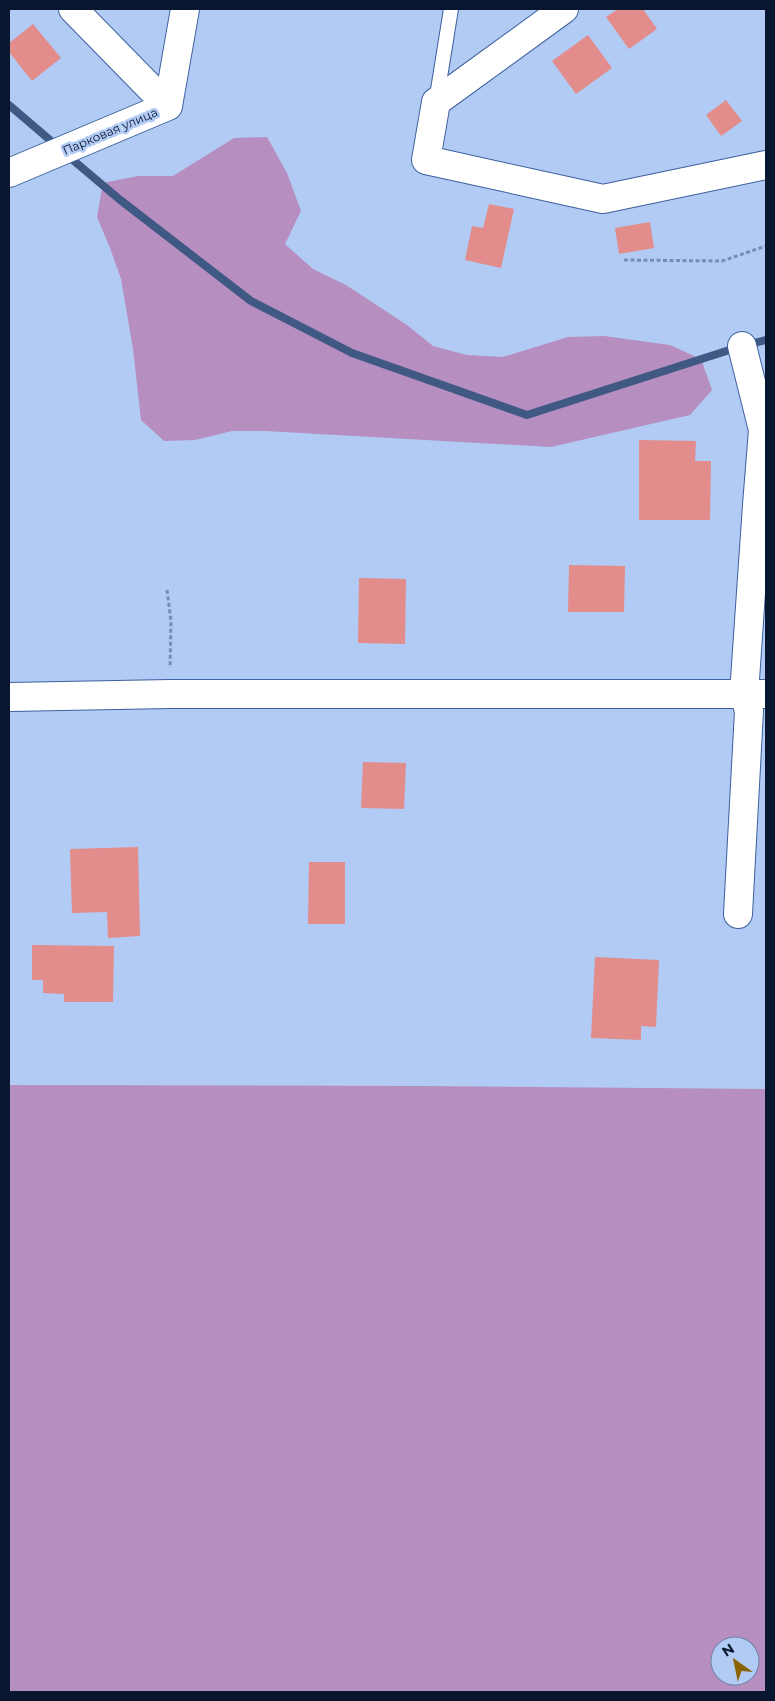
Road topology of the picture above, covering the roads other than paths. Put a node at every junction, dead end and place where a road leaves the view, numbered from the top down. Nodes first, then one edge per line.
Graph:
1 (73, 9) edge
2 (185, 9) edge
3 (451, 9) edge
4 (564, 9) edge
5 (436, 102) junction
6 (168, 106) junction
7 (766, 164) edge
8 (9, 173) edge
9 (742, 346) dead end
10 (755, 694) edge
11 (9, 697) edge
12 (738, 914) dead end

1 - 6 street, Парковая улица
2 - 6 street
3 - 5 lane
4 - 5 street
5 - 7 street
6 - 8 street, Парковая улица
9 - 10 street
10 - 11 street
10 - 12 street

